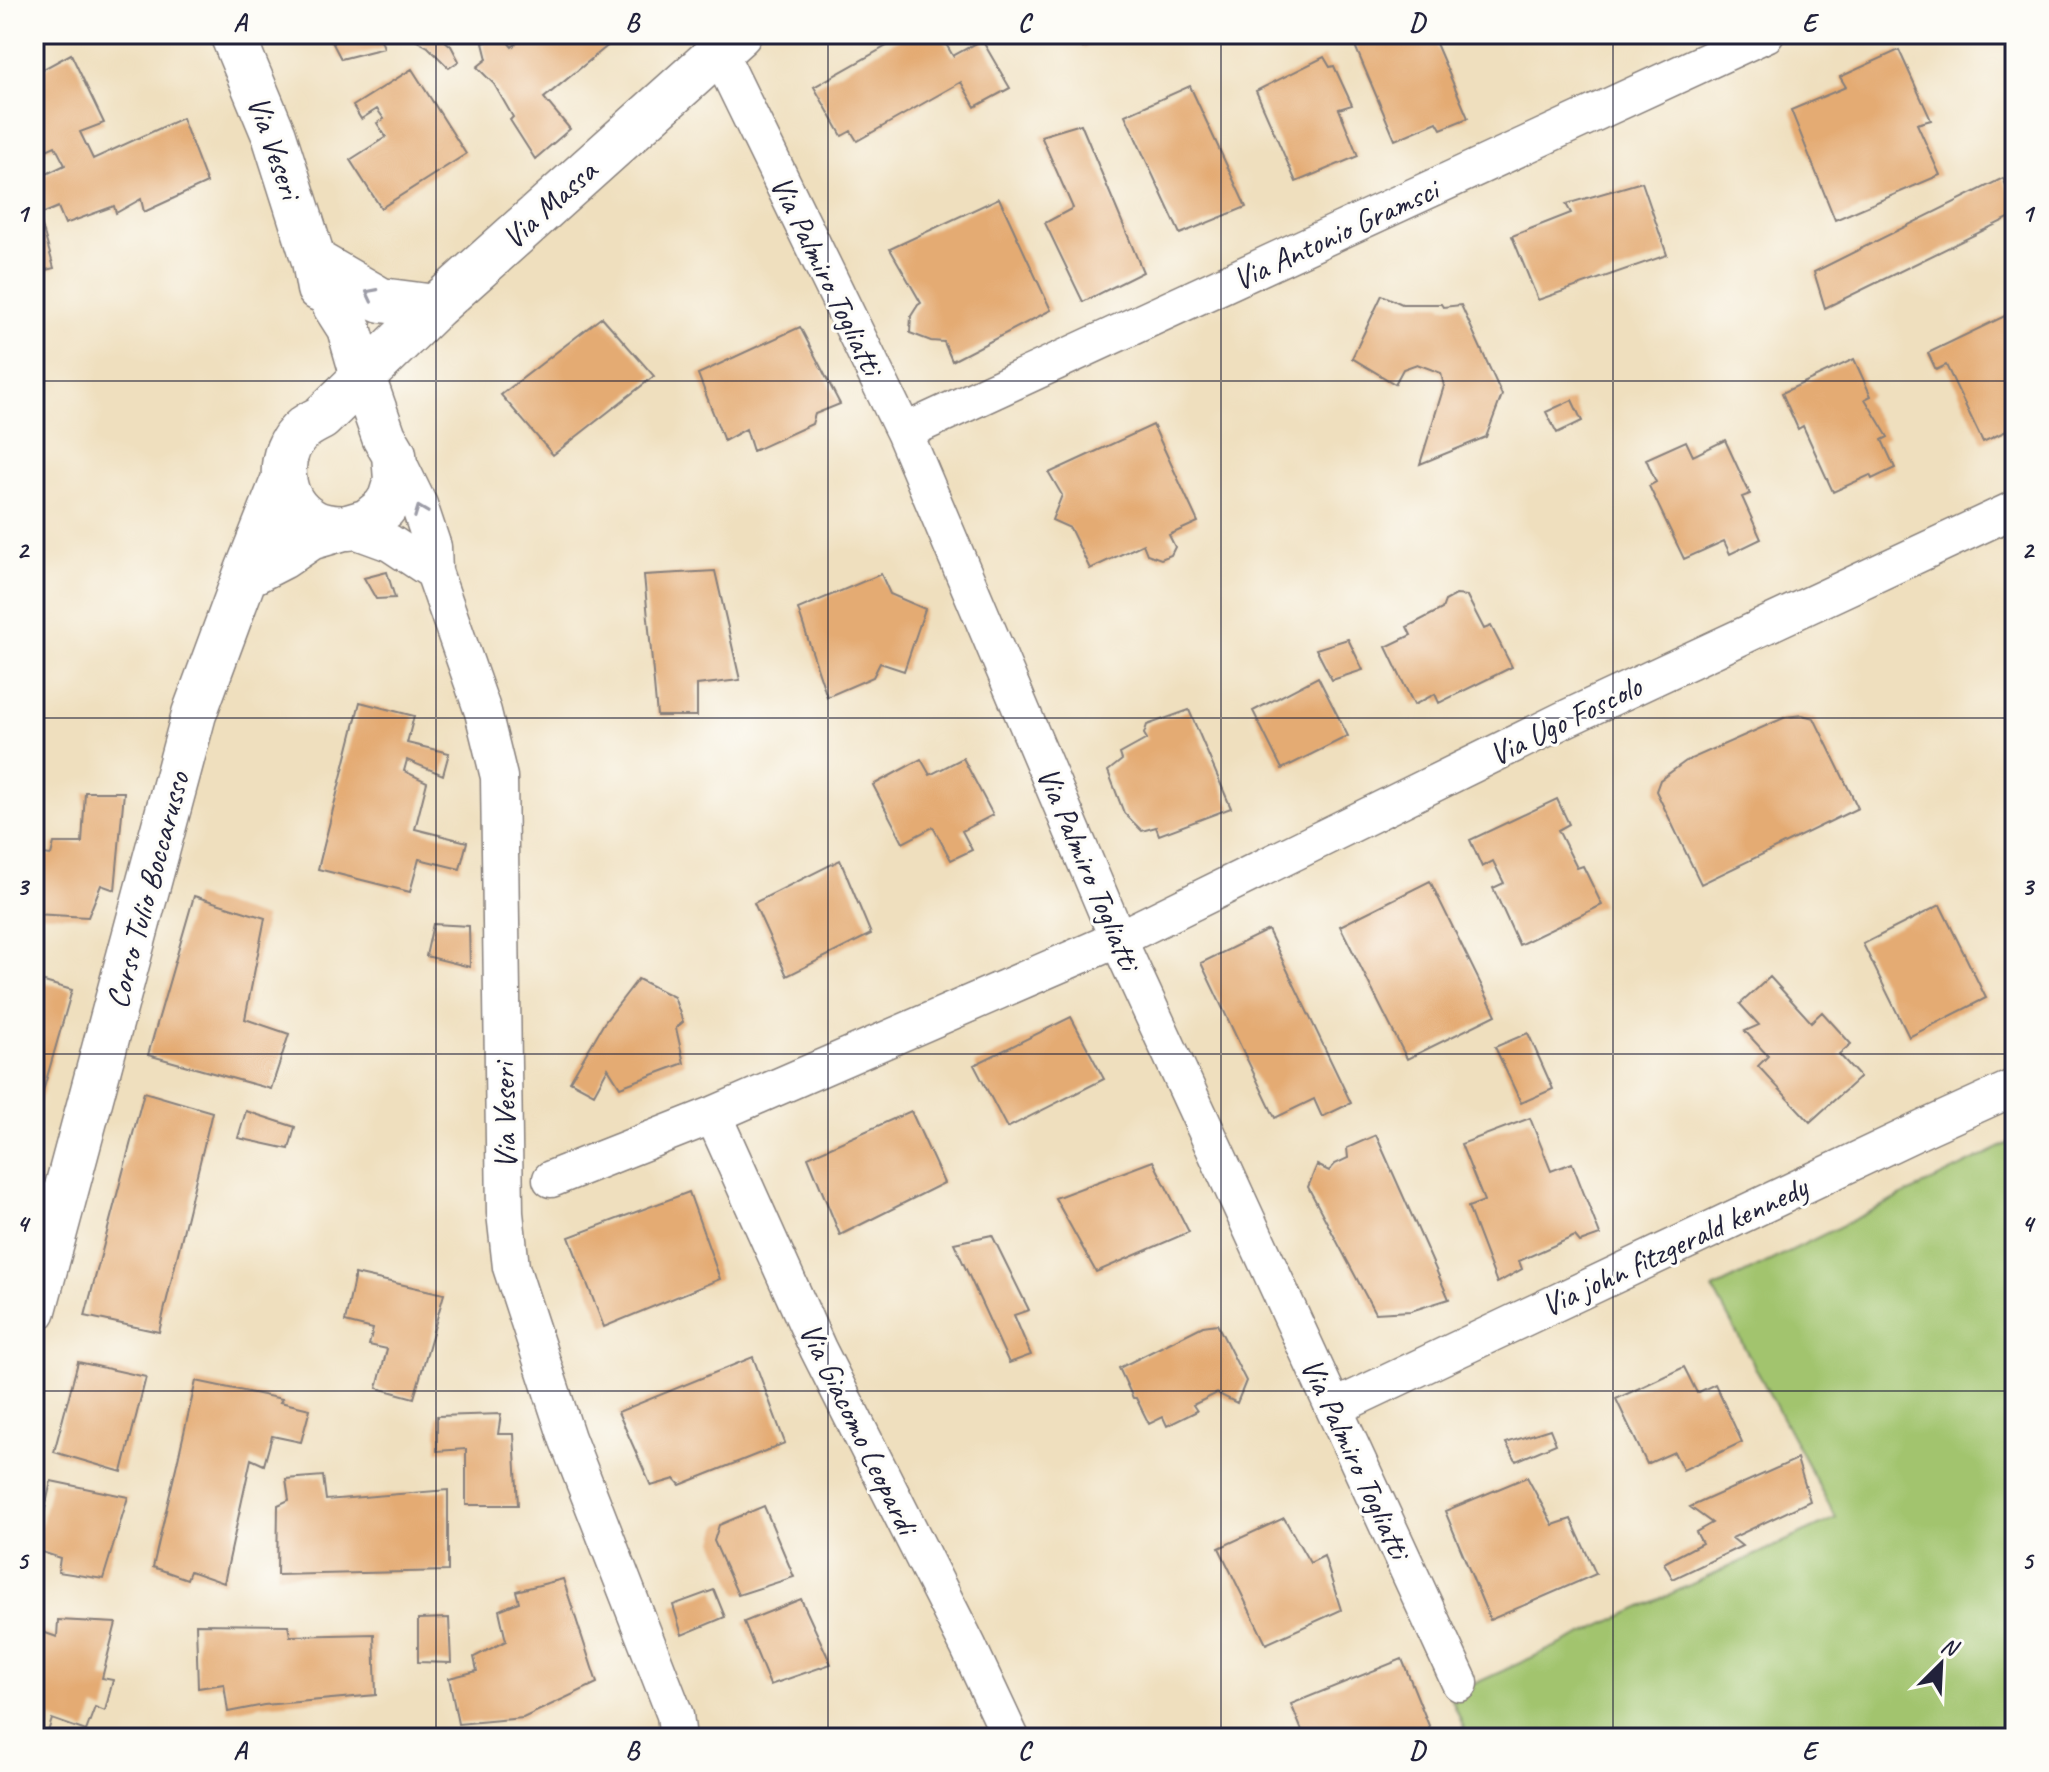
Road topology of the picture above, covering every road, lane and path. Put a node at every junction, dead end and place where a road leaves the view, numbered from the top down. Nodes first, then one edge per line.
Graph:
1 (232, 34) edge
2 (1766, 34) edge
3 (722, 40) edge
4 (314, 261) junction
5 (435, 307) junction
6 (363, 377) junction
7 (321, 418) junction
8 (904, 432) junction
9 (389, 446) junction
10 (284, 478) junction
11 (2015, 509) edge
12 (349, 528) junction
13 (434, 572) junction
14 (245, 576) junction
15 (1118, 939) junction
16 (2015, 1087) edge
17 (713, 1115) junction
18 (551, 1179) dead end
19 (34, 1310) edge
20 (1334, 1408) junction
21 (1460, 1683) dead end
22 (678, 1738) edge
23 (1011, 1738) edge

1 - 4 street, Via Veseri
2 - 8 street, Via Antonio Gramsci
3 - 5 street, Via Massa
3 - 8 street, Via Palmiro Togliatti
5 -> 4 street
4 - 6 street, Via Veseri
4 - 7 street, Via Veseri
5 - 6 street, Via Massa
6 - 7 street, Via Massa
6 - 9 street, Via Veseri
7 - 9 street
7 - 10 street
8 - 15 street, Via Palmiro Togliatti
9 - 12 street
13 -> 9 street, Via Veseri
10 - 12 street
10 - 14 street, Corso Tulio Boccarusso
11 - 15 street, Via Ugo Foscolo
12 - 13 street
12 - 14 street
13 - 22 street, Via Veseri
14 - 19 street, Corso Tulio Boccarusso
15 - 17 street
15 - 20 street, Via Palmiro Togliatti
16 - 20 street, Via john fitzgerald kennedy
17 - 18 street
17 - 23 street, Via Giacomo Leopardi
20 - 21 street, Via Palmiro Togliatti

